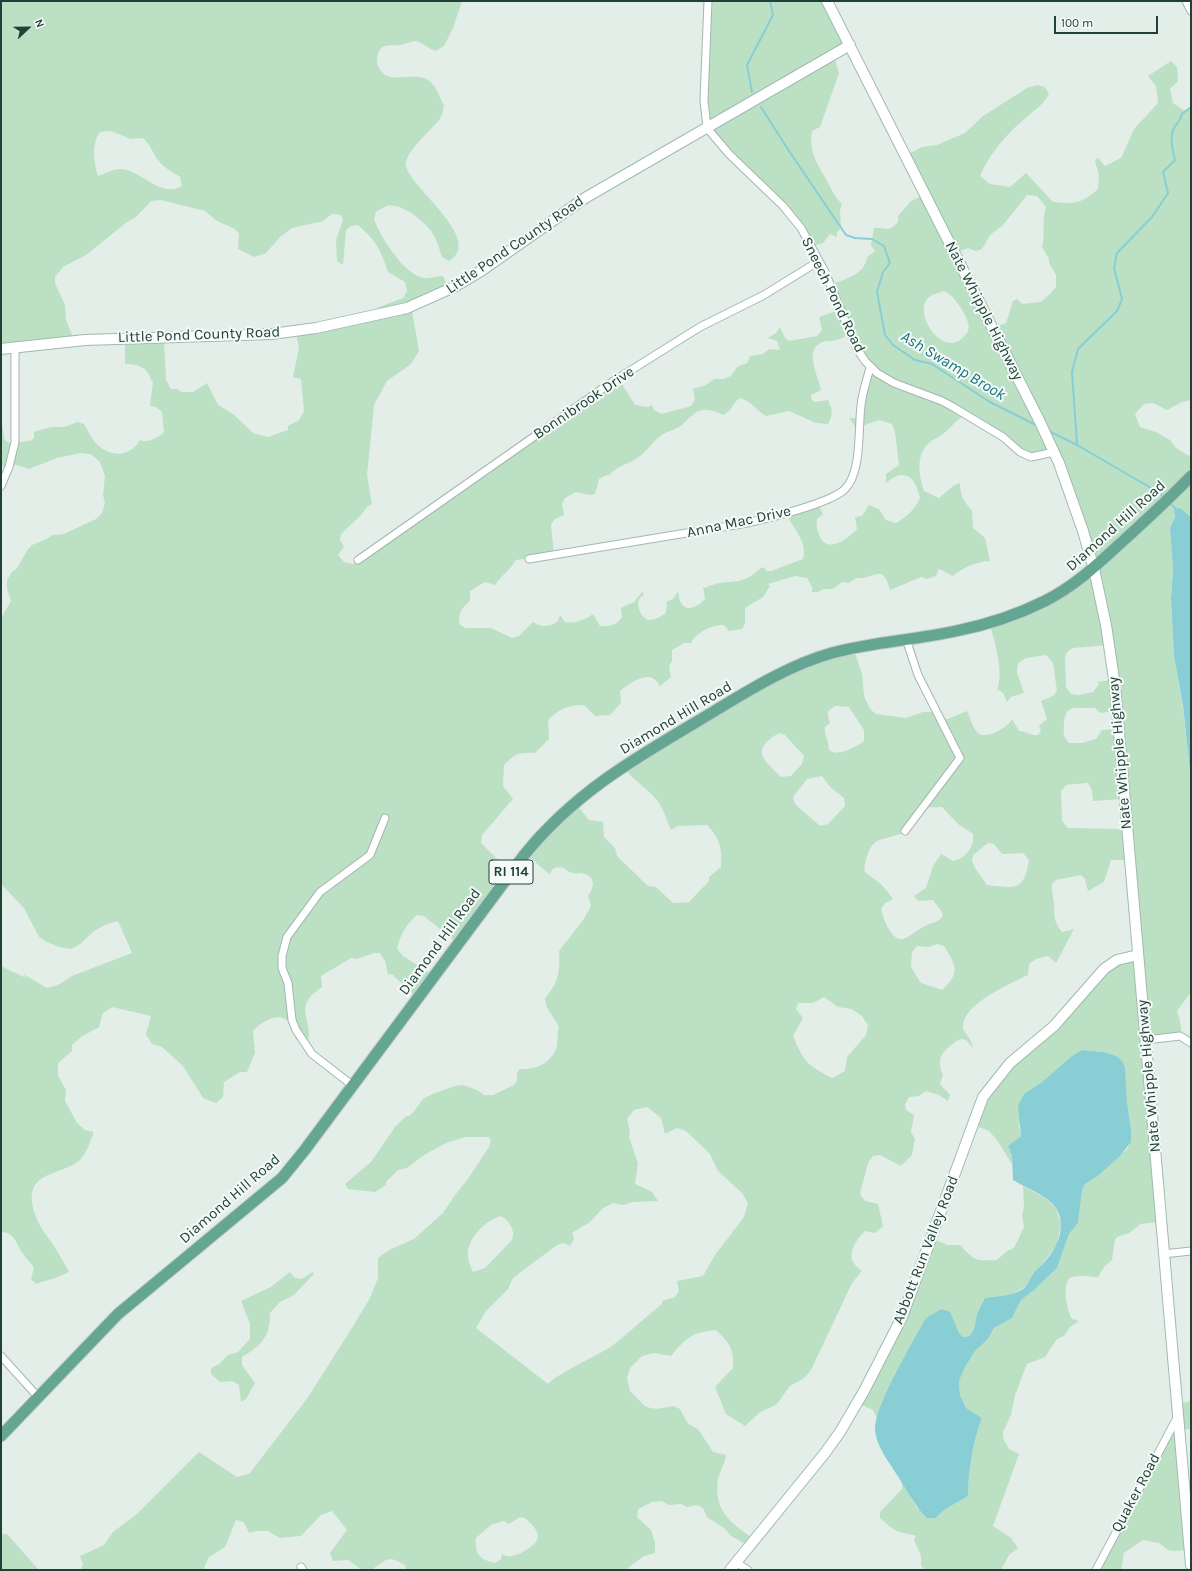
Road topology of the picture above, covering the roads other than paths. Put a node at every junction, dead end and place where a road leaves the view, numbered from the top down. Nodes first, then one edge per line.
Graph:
1 (708, 1) edge
2 (827, 1) edge
3 (1186, 1) edge
4 (1191, 11) edge
5 (850, 45) junction
6 (706, 128) junction
7 (819, 260) junction
8 (15, 348) junction
9 (1, 349) edge
10 (870, 367) junction
11 (1054, 452) junction
12 (1191, 476) edge
13 (1, 486) edge
14 (529, 559) dead end
15 (358, 560) dead end
16 (1094, 569) junction
17 (906, 639) junction
18 (385, 818) dead end
19 (905, 831) dead end
20 (1138, 955) junction
21 (1146, 1040) junction
22 (1191, 1043) edge
23 (352, 1085) junction
24 (1191, 1251) edge
25 (1164, 1254) junction
26 (1, 1356) edge
27 (39, 1398) junction
28 (1178, 1416) junction
29 (1, 1436) edge
30 (1191, 1565) edge
31 (734, 1566) edge
32 (748, 1570) edge
33 (1096, 1570) edge

1 - 6 street
2 - 5 street, Nate Whipple Highway
3 - 4 street
5 - 6 street, Little Pond County Road
5 - 11 street, Nate Whipple Highway
6 - 7 street, Sneech Pond Road
6 - 8 street, Little Pond County Road
7 - 10 street, Sneech Pond Road
7 - 15 street, Bonnibrook Drive
8 - 9 street, Little Pond County Road
8 - 13 street
10 - 11 street, Sneech Pond Road
10 - 14 street, Anna Mac Drive
11 - 16 street, Nate Whipple Highway
12 - 16 main road, Diamond Hill Road / RI 114
16 - 17 main road, Diamond Hill Road / RI 114
16 - 20 street, Nate Whipple Highway
17 - 19 street
17 - 23 main road, Diamond Hill Road / RI 114
18 - 23 street
20 - 21 street, Nate Whipple Highway
20 - 31 street, Abbott Run Valley Road
21 - 22 street
21 - 25 street, Nate Whipple Highway
23 - 27 main road, Diamond Hill Road / RI 114
24 - 25 street
25 - 28 street, Nate Whipple Highway
26 - 27 street
27 - 29 main road, Diamond Hill Road / RI 114
28 - 30 street, Nate Whipple Highway
28 - 33 street, Quaker Road
31 - 32 street

